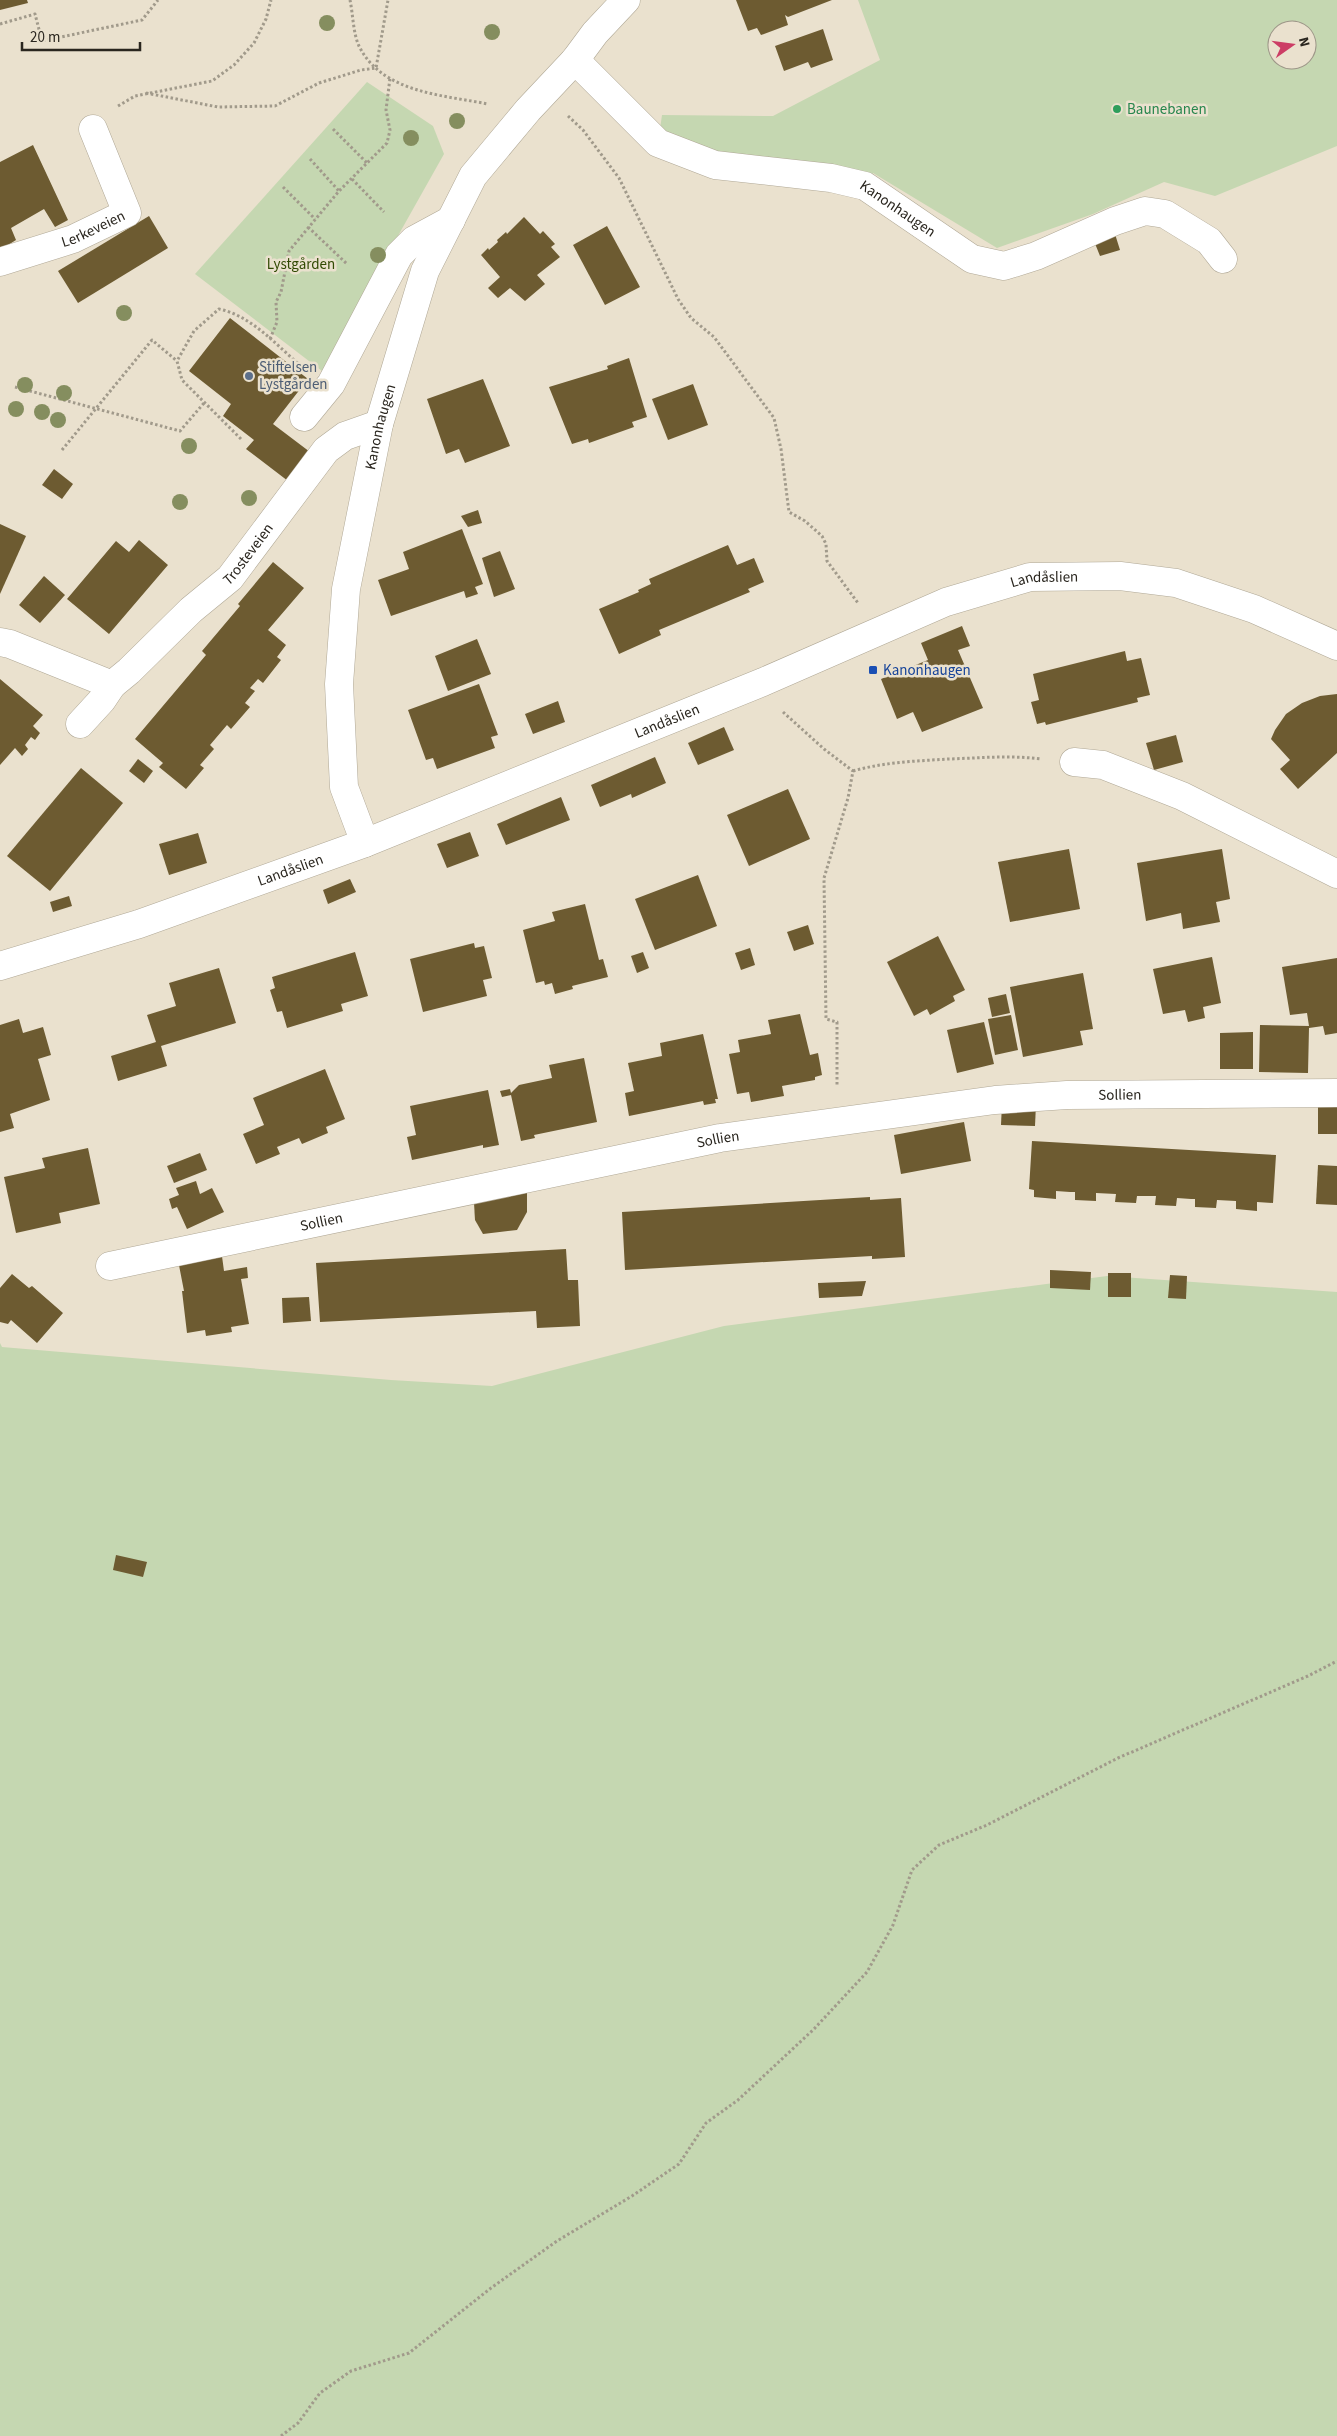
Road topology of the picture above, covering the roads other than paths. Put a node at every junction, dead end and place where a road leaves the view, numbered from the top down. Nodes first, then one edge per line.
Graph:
1 (626, 0) edge
2 (575, 60) junction
3 (94, 133) road end
4 (451, 220) junction
5 (1223, 259) dead end
6 (0, 262) edge
7 (304, 417) dead end
8 (379, 424) junction
9 (0, 642) edge
10 (1337, 646) edge
11 (112, 685) junction
12 (80, 724) dead end
13 (1074, 762) road end
14 (365, 843) junction
15 (1337, 874) edge
16 (0, 966) edge
17 (1337, 1092) edge
18 (110, 1266) dead end

1 - 2 street, Kanonhaugen
2 - 4 street, Kanonhaugen
2 - 5 street, Kanonhaugen
3 - 6 street, Lerkeveien
4 - 7 street
4 - 8 street, Kanonhaugen
8 - 11 street, Trosteveien
8 - 14 street, Kanonhaugen
9 - 11 street
10 - 14 street, Landåslien
11 - 12 street, Trosteveien
13 - 15 street
14 - 16 street, Landåslien
17 - 18 street, Sollien

